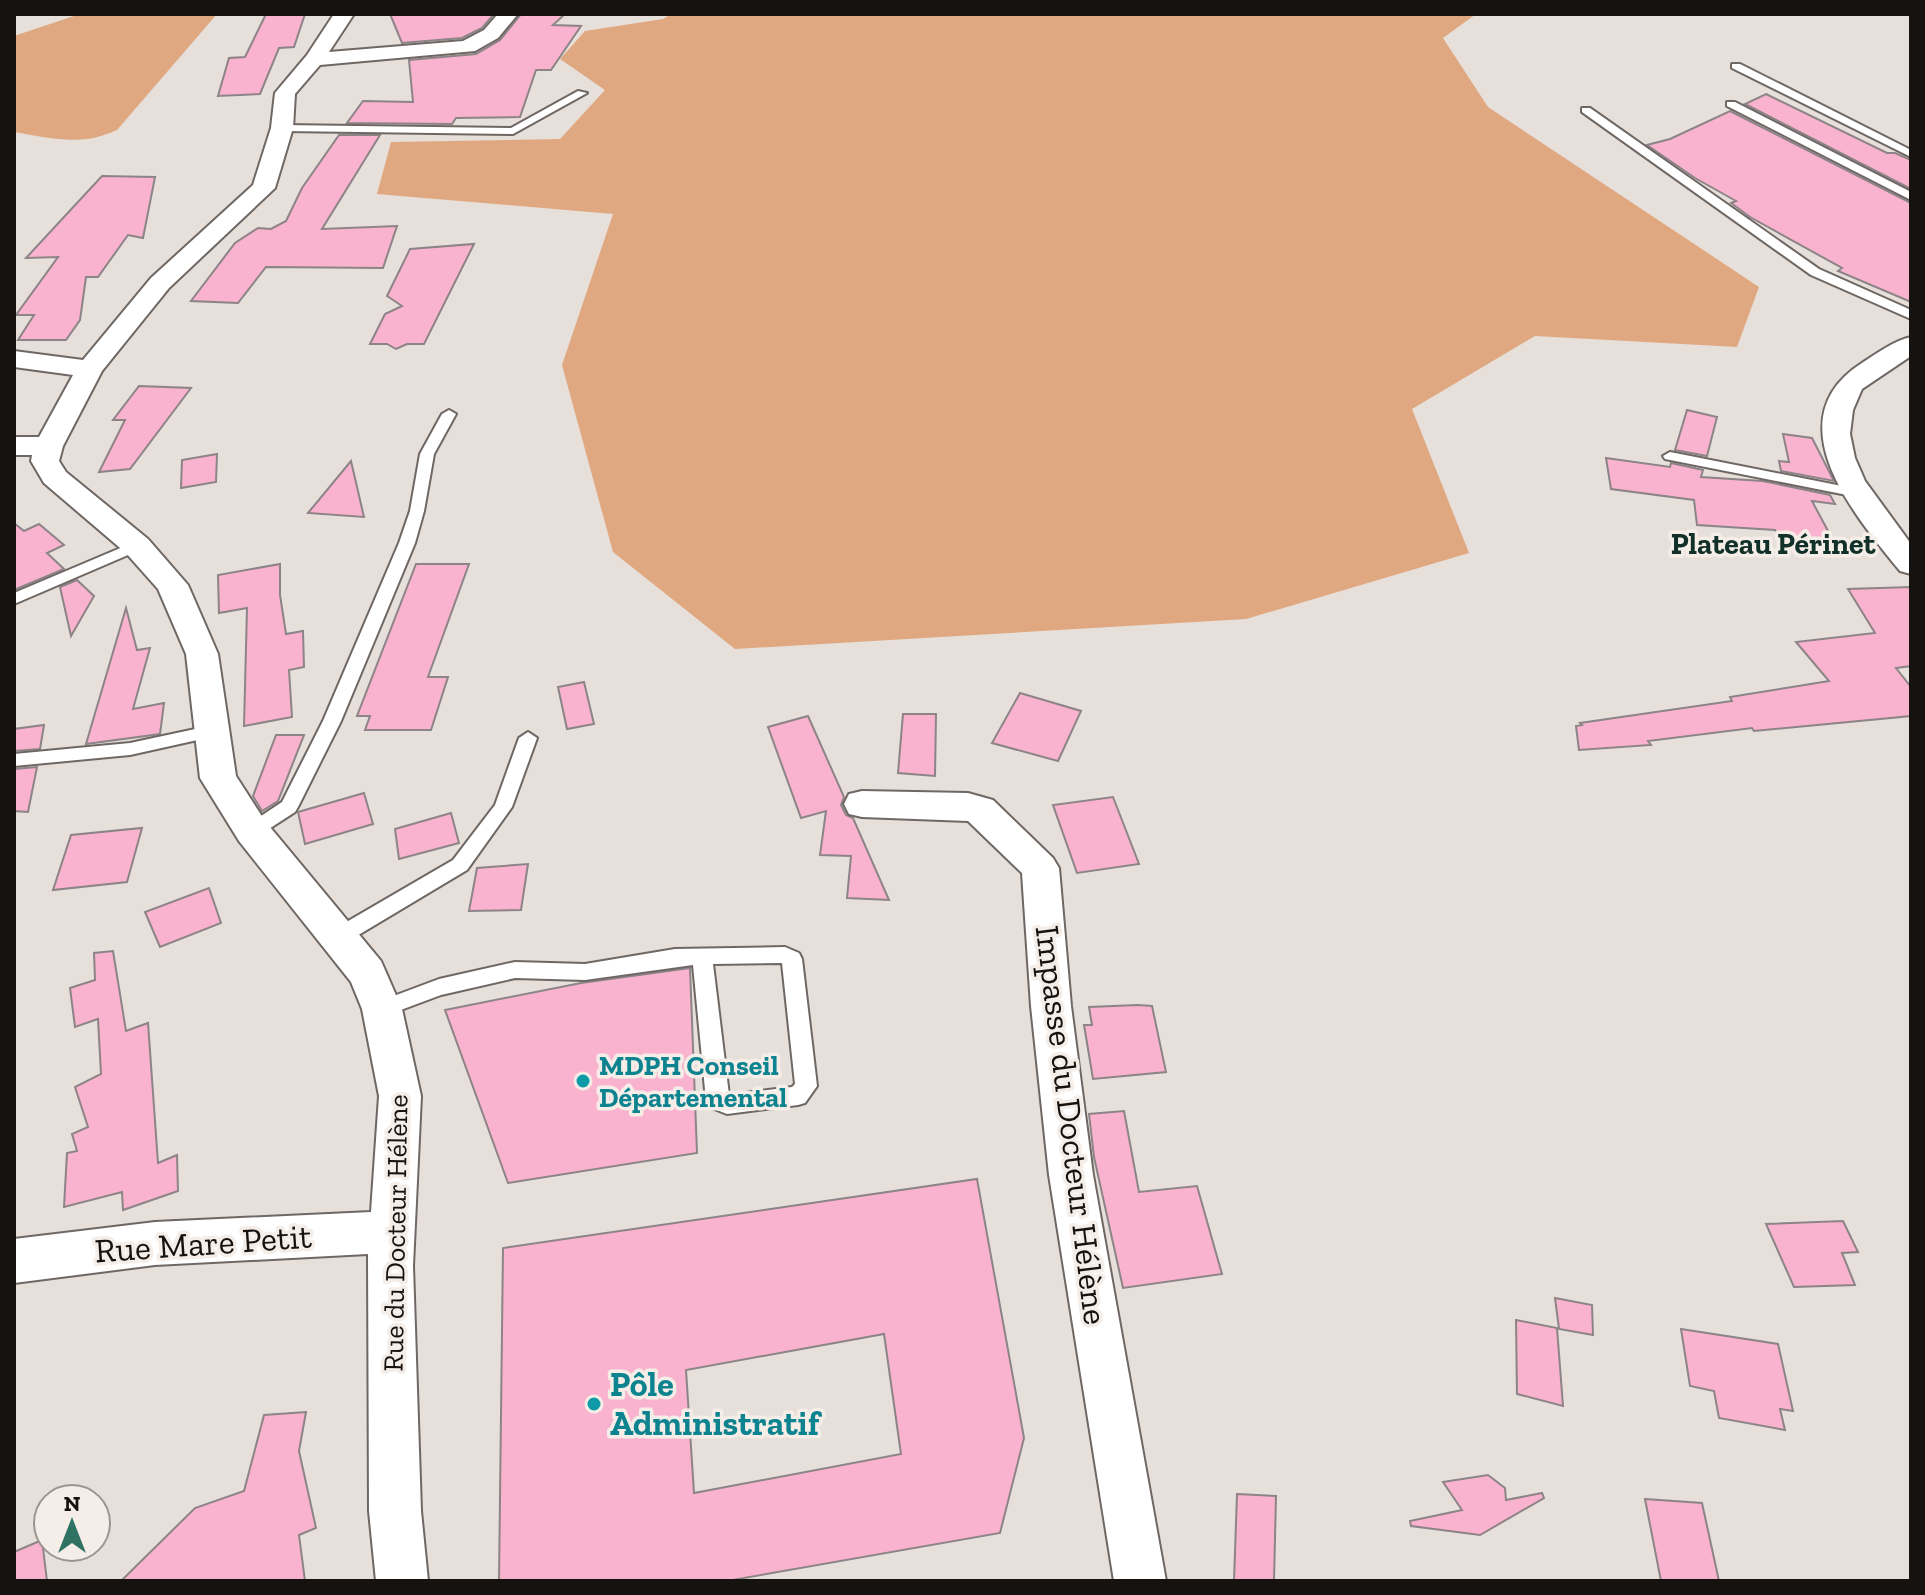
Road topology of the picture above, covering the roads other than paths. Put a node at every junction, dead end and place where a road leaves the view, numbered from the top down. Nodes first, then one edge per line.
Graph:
1 (344, 14) edge
2 (508, 14) edge
3 (314, 59) junction
4 (1736, 66) dead end
5 (582, 93) dead end
6 (1731, 104) dead end
7 (1586, 110) dead end
8 (282, 128) junction
9 (1911, 154) edge
10 (1911, 197) edge
11 (1911, 315) edge
12 (1911, 345) edge
13 (14, 359) edge
14 (90, 369) junction
15 (449, 414) dead end
16 (32, 446) edge
17 (1670, 456) dead end
18 (1857, 493) junction
19 (137, 546) junction
20 (1911, 564) edge
21 (14, 599) edge
22 (214, 731) junction
23 (528, 738) dead end
24 (14, 760) edge
25 (862, 804) dead end
26 (252, 831) junction
27 (338, 937) junction
28 (702, 957) junction
29 (382, 1009) junction
30 (393, 1232) junction
31 (14, 1261) edge
32 (402, 1581) edge
33 (1140, 1581) edge

1 - 3 street, Rue du Docteur Hélène
2 - 3 street
3 - 8 street, Rue du Docteur Hélène
4 - 9 lane
5 - 8 lane
6 - 10 lane
7 - 11 lane
8 - 14 street, Rue du Docteur Hélène
12 - 18 street
13 - 14 street
14 - 16 street, Rue du Docteur Hélène
15 - 26 lane
16 - 19 street, Rue du Docteur Hélène
17 - 18 lane
18 - 20 street
19 - 21 lane
19 - 22 street, Rue du Docteur Hélène
22 - 24 lane
22 - 26 street, Rue du Docteur Hélène
23 - 27 lane
25 - 33 street, Impasse du Docteur Hélène
26 - 27 street, Rue du Docteur Hélène
27 - 29 street, Rue du Docteur Hélène
28 - 28 lane
28 - 29 lane
29 - 30 street, Rue du Docteur Hélène
30 - 31 street, Rue Mare Petit
30 - 32 street, Rue du Docteur Hélène

